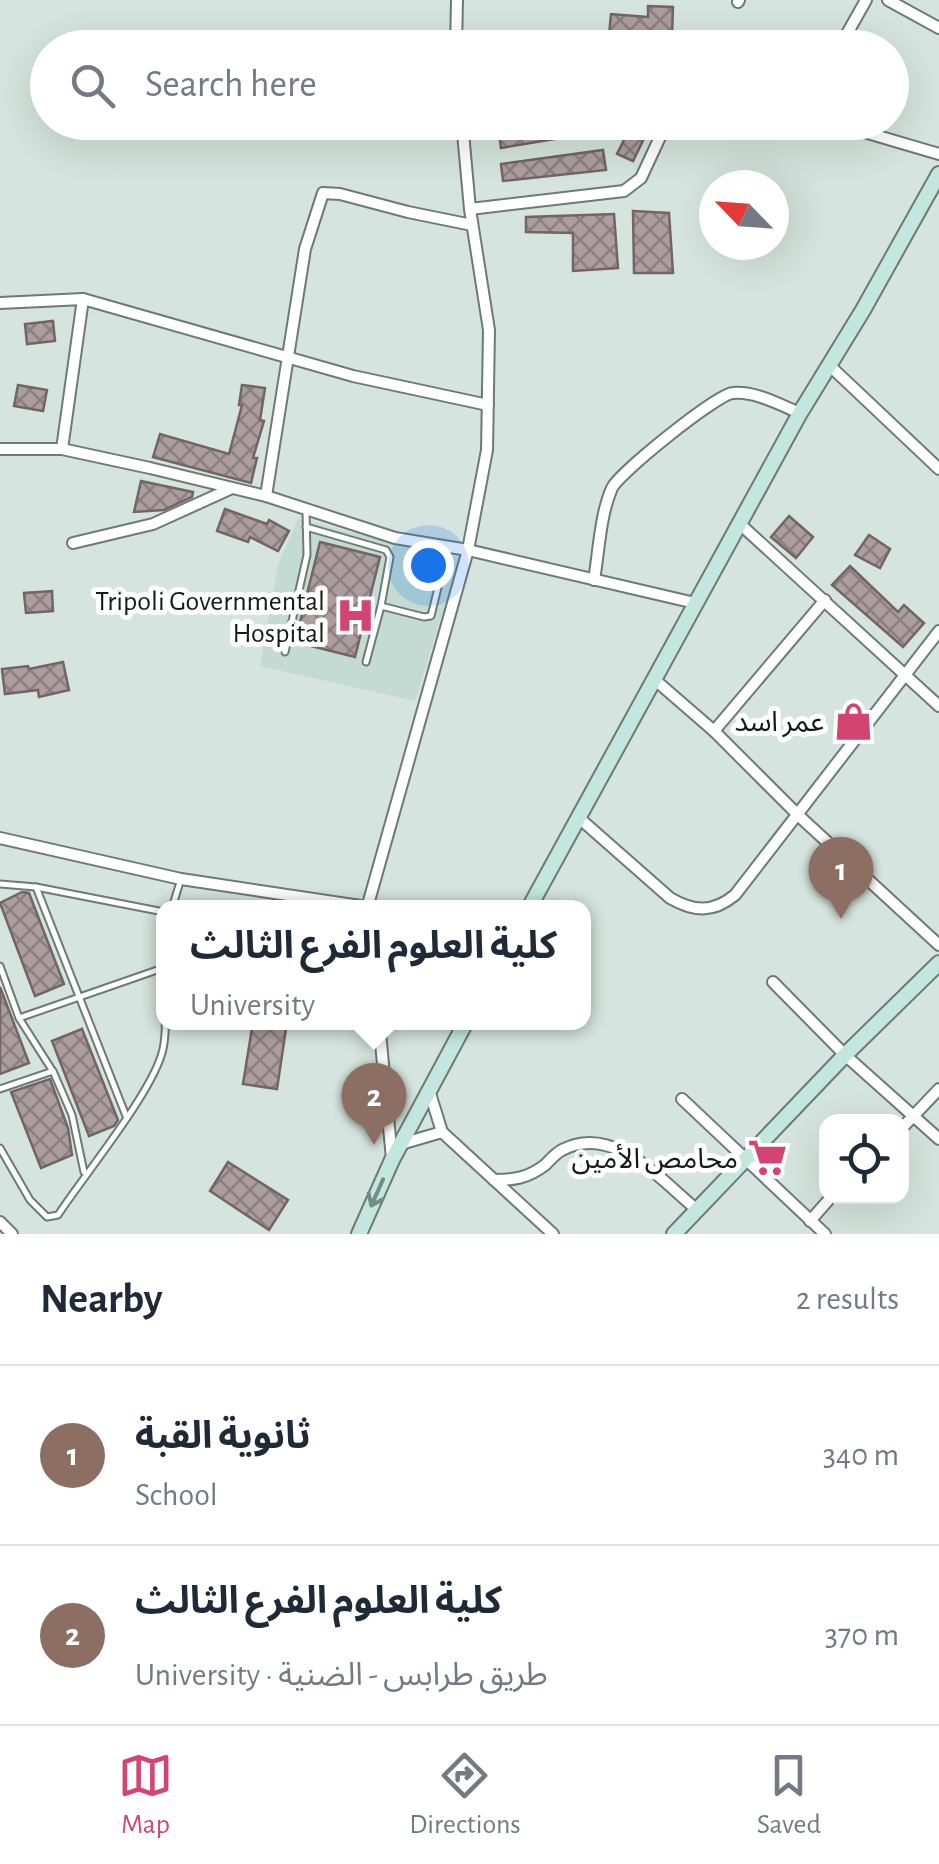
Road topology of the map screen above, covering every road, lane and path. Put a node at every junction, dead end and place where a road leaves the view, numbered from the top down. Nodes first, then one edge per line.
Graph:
1 (457, 0) edge
2 (866, 0) edge
3 (888, 0) edge
4 (939, 28) edge
5 (456, 30) edge
6 (849, 30) edge
7 (465, 140) edge
8 (659, 140) edge
9 (891, 140) edge
10 (939, 154) edge
11 (939, 174) edge
12 (470, 209) junction
13 (472, 225) junction
14 (83, 300) junction
15 (0, 303) edge
16 (289, 359) junction
17 (829, 366) junction
18 (488, 405) junction
19 (800, 413) junction
20 (0, 449) edge
21 (62, 449) junction
22 (939, 469) edge
23 (231, 488) junction
24 (266, 496) junction
25 (306, 510) junction
26 (740, 524) junction
27 (306, 527) junction
28 (74, 543) dead end
29 (448, 547) junction
30 (468, 550) junction
31 (594, 580) junction
32 (825, 600) junction
33 (695, 603) junction
34 (380, 606) junction
35 (939, 632) edge
36 (285, 652) dead end
37 (366, 662) dead end
38 (904, 676) junction
39 (654, 679) junction
40 (939, 706) edge
41 (714, 731) junction
42 (799, 816) junction
43 (578, 817) junction
44 (0, 838) edge
45 (181, 879) junction
46 (0, 884) edge
47 (36, 886) junction
48 (174, 900) edge
49 (320, 900) edge
50 (369, 900) edge
51 (534, 900) edge
52 (156, 910) edge
53 (939, 945) edge
54 (939, 963) edge
55 (0, 966) edge
56 (156, 968) edge
57 (774, 982) dead end
58 (78, 995) junction
59 (19, 1018) junction
60 (163, 1030) edge
61 (380, 1030) edge
62 (462, 1030) edge
63 (845, 1055) junction
64 (53, 1071) junction
65 (939, 1088) edge
66 (0, 1089) edge
67 (429, 1090) junction
68 (682, 1099) dead end
69 (126, 1116) junction
70 (913, 1116) junction
71 (909, 1120) edge
72 (442, 1132) junction
73 (939, 1139) edge
74 (401, 1144) junction
75 (0, 1148) edge
76 (744, 1159) junction
77 (392, 1160) junction
78 (84, 1174) junction
79 (494, 1180) junction
80 (825, 1204) edge
81 (696, 1209) junction
82 (810, 1220) junction
83 (0, 1222) edge
84 (12, 1234) edge
85 (358, 1234) edge
86 (553, 1234) edge
87 (674, 1234) edge
88 (826, 1234) edge

1 - 5 street
2 - 6 street
3 - 4 street
7 - 12 street
8 - 12 street
9 - 10 street
11 - 17 main road
12 - 13 street
13 - 16 street
13 - 18 street
14 - 15 street
14 - 16 street
14 - 21 street
16 - 18 street
16 - 24 street
17 - 19 main road
17 - 22 street
18 - 30 street
19 - 26 main road
19 - 31 street
20 - 21 street
21 - 23 street
23 - 24 street
23 - 28 street
24 - 25 street
25 - 27 lane
25 - 29 street
26 - 32 street
26 - 33 main road
27 - 34 lane
27 - 36 lane
29 - 30 street
29 - 34 lane
30 - 31 street
30 - 50 street
31 - 33 street
32 - 38 street
32 - 41 street
33 - 39 main road
34 - 37 lane
35 - 38 street
38 - 40 street
38 - 42 street
39 - 41 street
39 - 43 main road
41 - 42 street
42 - 43 street
42 - 53 street
43 - 51 main road
44 - 45 street
45 - 48 lane
45 - 49 street
46 - 47 lane
47 - 52 lane
47 - 58 lane
54 - 63 main road
55 - 59 lane
56 - 58 lane
57 - 63 street
58 - 59 lane
58 - 69 lane
59 - 64 lane
60 - 69 lane
61 - 77 street
62 - 67 main road
63 - 70 street
63 - 76 main road
64 - 66 lane
64 - 78 lane
65 - 70 street
67 - 72 street
67 - 74 main road
68 - 76 street
69 - 78 lane
70 - 71 street
70 - 73 street
72 - 74 street
72 - 79 street
74 - 77 main road
75 - 78 lane
76 - 81 main road
76 - 82 street
77 -> 85 main road
79 - 81 street
79 - 86 street
80 - 82 street
81 - 87 main road
82 - 88 street
83 - 84 street

